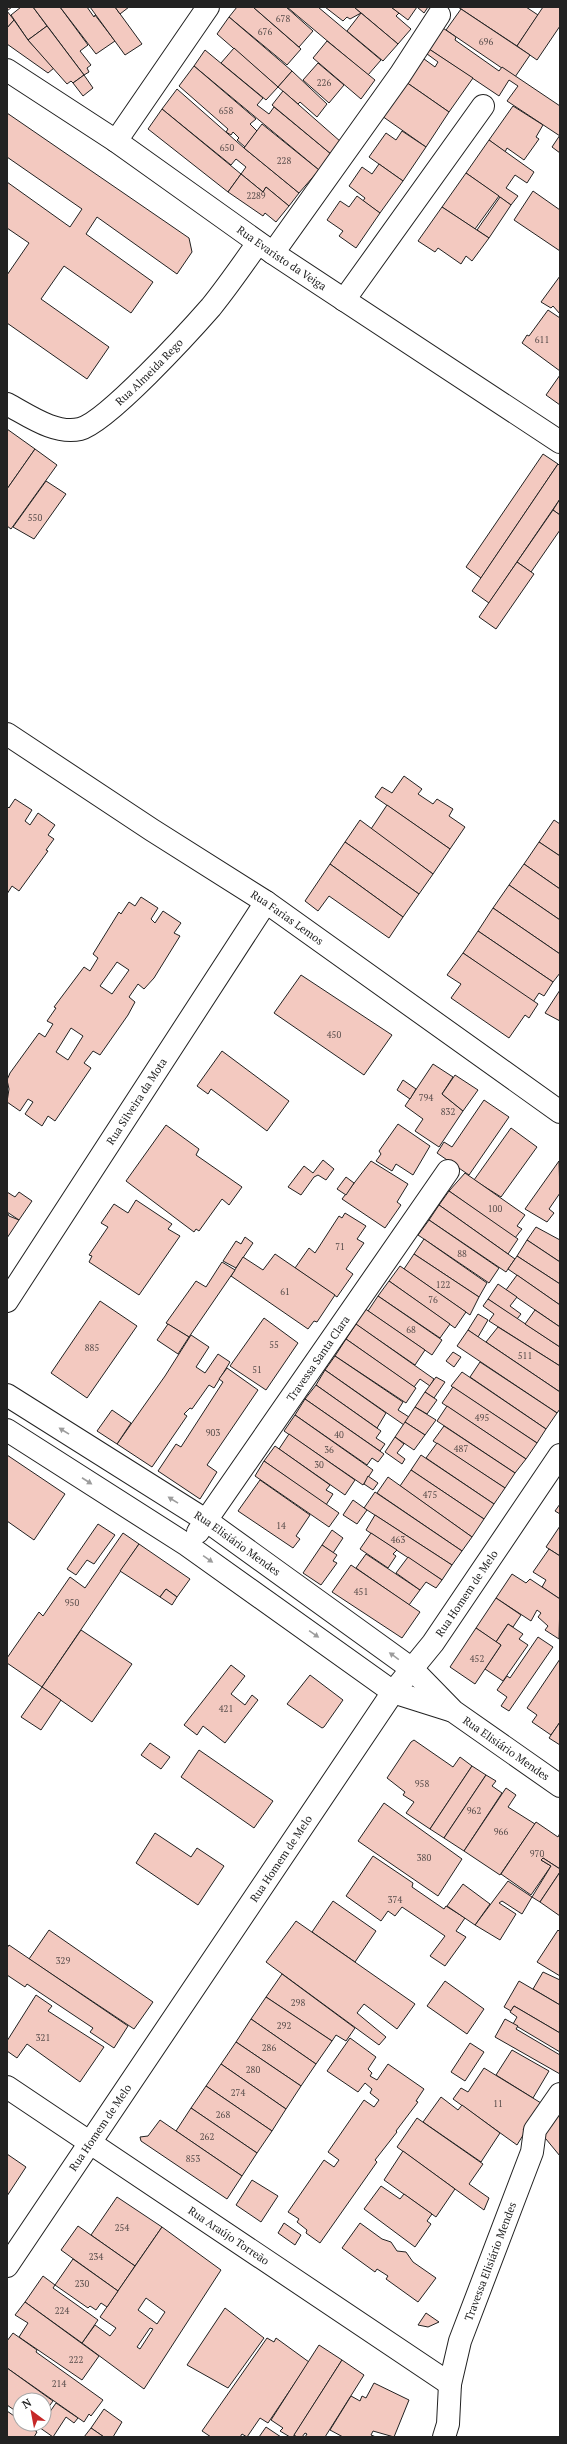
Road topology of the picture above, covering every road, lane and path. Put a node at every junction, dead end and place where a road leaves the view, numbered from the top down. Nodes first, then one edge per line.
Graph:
1 (208, 7) edge
2 (439, 15) dead end
3 (7, 70) edge
4 (483, 106) dead end
5 (116, 141) junction
6 (266, 248) junction
7 (344, 300) junction
8 (7, 404) edge
9 (560, 442) edge
10 (7, 734) edge
11 (266, 902) junction
12 (560, 1112) edge
13 (448, 1171) dead end
14 (7, 1301) edge
15 (7, 1395) edge
16 (7, 1430) edge
17 (560, 1455) edge
18 (207, 1521) junction
19 (187, 1545) junction
20 (412, 1669) junction
21 (393, 1692) junction
22 (453, 1711) junction
23 (560, 1786) edge
24 (7, 2087) edge
25 (560, 2094) edge
26 (89, 2144) junction
27 (7, 2266) edge
28 (450, 2384) junction
29 (444, 2437) edge

1 - 5 street
2 - 6 street, Rua Almeida Rego
3 - 5 street, Rua Evaristo da Veiga
4 - 7 street
5 - 6 street, Rua Evaristo da Veiga
6 - 7 street, Rua Evaristo da Veiga
6 - 8 street, Rua Almeida Rego
7 - 9 street, Rua Evaristo da Veiga
10 - 11 street, Rua Farias Lemos
11 - 12 street, Rua Farias Lemos
11 - 14 street, Rua Silveira da Mota
13 - 18 street, Travessa Santa Clara
18 -> 15 street, Rua Elisiário Mendes
16 -> 19 street, Rua Elisiário Mendes
17 - 20 street, Rua Homem de Melo
18 - 19 street, Travessa Santa Clara
20 -> 18 street, Rua Elisiário Mendes
19 -> 21 street, Rua Elisiário Mendes
20 - 21 street, Rua Homem de Melo
20 - 22 street, Rua Elisiário Mendes
21 - 22 street, Rua Elisiário Mendes
21 - 26 street, Rua Homem de Melo
22 - 23 street, Rua Elisiário Mendes
24 - 26 street, Rua Araújo Torreão
25 - 28 street, Travessa Elisiário Mendes
26 - 27 street, Rua Homem de Melo
26 - 28 street, Rua Araújo Torreão
28 - 29 street, Travessa Elisiário Mendes

